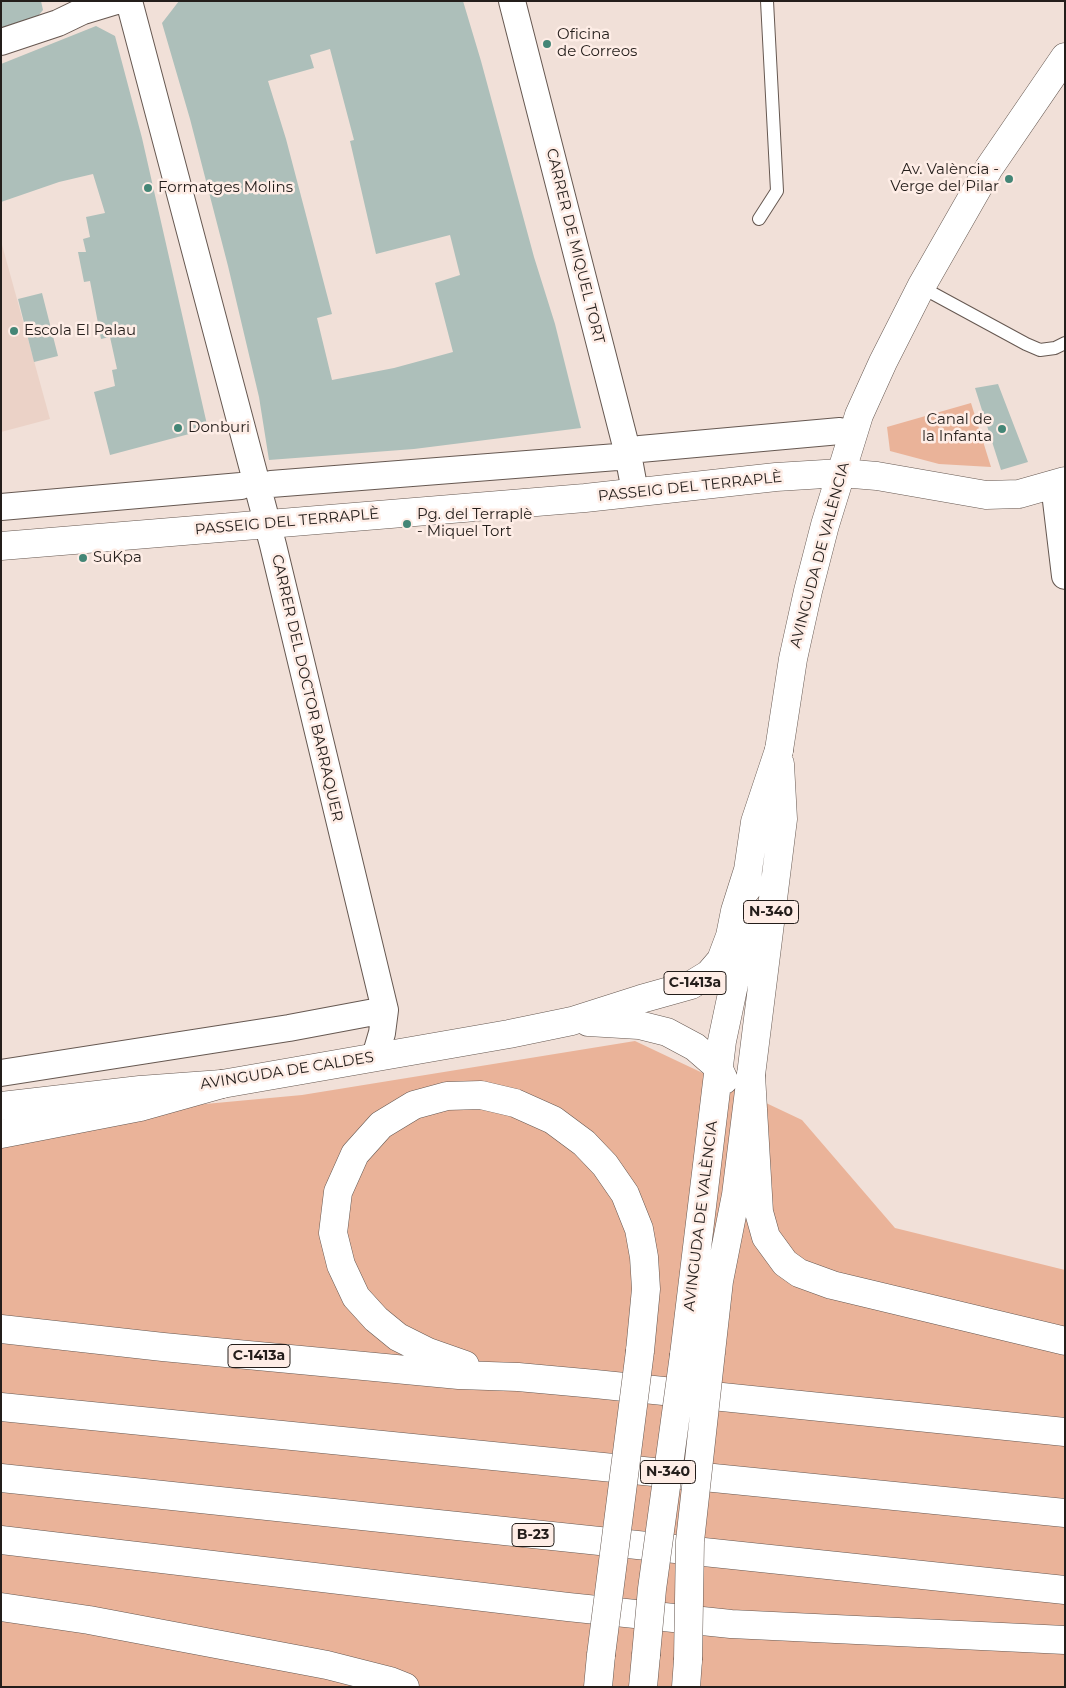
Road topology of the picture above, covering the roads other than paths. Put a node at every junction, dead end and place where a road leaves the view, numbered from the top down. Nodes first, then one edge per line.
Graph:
1 (116, 1) edge
2 (130, 1) edge
3 (512, 1) edge
4 (767, 1) edge
5 (1, 42) edge
6 (1065, 57) edge
7 (759, 219) dead end
8 (921, 287) junction
9 (1065, 343) edge
10 (840, 432) dead end
11 (841, 473) junction
12 (1059, 483) edge
13 (271, 484) dead end
14 (241, 486) dead end
15 (635, 492) junction
16 (1, 507) edge
17 (267, 523) junction
18 (1, 546) edge
19 (1065, 576) edge
20 (779, 750) junction
21 (748, 870) junction
22 (385, 1010) junction
23 (572, 1021) junction
24 (375, 1057) junction
25 (718, 1067) junction
26 (1, 1073) edge
27 (751, 1075) junction
28 (222, 1084) junction
29 (7, 1100) edge
30 (1, 1134) edge
31 (719, 1281) junction
32 (1, 1329) edge
33 (1065, 1341) edge
34 (697, 1354) junction
35 (518, 1377) junction
36 (1, 1407) edge
37 (1065, 1432) edge
38 (1, 1478) edge
39 (1065, 1513) edge
40 (1, 1540) edge
41 (1065, 1590) edge
42 (1, 1607) edge
43 (1065, 1640) edge
44 (653, 1656) junction
45 (405, 1687) edge
46 (598, 1687) edge
47 (643, 1687) edge
48 (661, 1687) edge
49 (686, 1687) edge

1 - 5 street
2 - 17 street, CARRER DEL DOCTOR BARRAQUER
3 - 15 street, CARRER DE MIQUEL TORT
4 - 7 lane
6 - 8 main road, AVINGUDA DE VALÈNCIA / N-340
8 - 9 lane
8 - 11 main road, AVINGUDA DE VALÈNCIA / N-340
10 - 13 street
11 - 12 main road, PASSEIG DEL TERRAPLÈ
11 - 15 main road, PASSEIG DEL TERRAPLÈ
11 - 20 main road, AVINGUDA DE VALÈNCIA / N-340
12 - 19 street
14 - 16 street
15 - 17 main road, PASSEIG DEL TERRAPLÈ
17 - 18 main road, PASSEIG DEL TERRAPLÈ
17 - 22 street, CARRER DEL DOCTOR BARRAQUER
20 - 21 main road, AVINGUDA DE VALÈNCIA / N-340
20 - 27 main road, AVINGUDA DE VALÈNCIA / N-340
21 - 23 main road, AVINGUDA DE CALDES / C-1413a
21 - 25 main road, AVINGUDA DE VALÈNCIA / N-340
22 - 24 street, CARRER DEL DOCTOR BARRAQUER
22 - 26 street
23 - 24 main road, AVINGUDA DE CALDES / C-1413a
23 - 25 main road, AVINGUDA DE CALDES / C-1413a
24 - 28 main road, AVINGUDA DE CALDES / C-1413a
25 - 31 main road, AVINGUDA DE CALDES / C-1413a
25 - 34 main road, AVINGUDA DE VALÈNCIA / N-340
27 - 31 main road, AVINGUDA DE VALÈNCIA / N-340
27 - 33 main road
28 - 29 main road, AVINGUDA DE CALDES / C-1413a
28 - 30 main road
31 - 34 main road, AVINGUDA DE VALÈNCIA / N-340
32 - 35 main road, C-1413a
34 - 44 main road, AVINGUDA DE VALÈNCIA / N-340, bridge
34 - 49 main road, AVINGUDA DE VALÈNCIA / N-340, bridge
35 - 37 main road
35 - 46 main road, bridge
36 - 39 main road
38 - 41 main road, B-23
40 - 43 main road
42 - 45 main road
44 - 47 main road
44 - 48 main road

